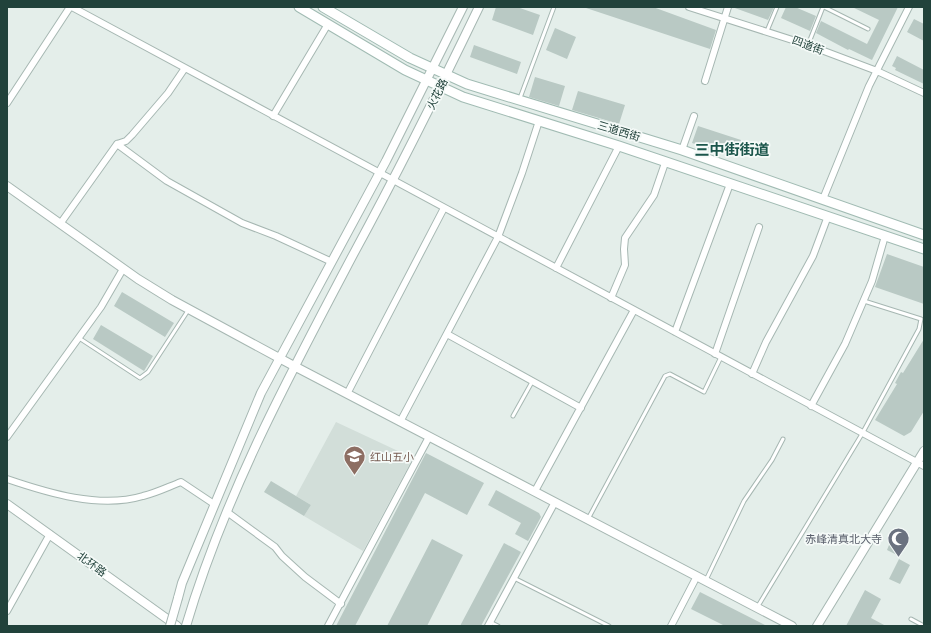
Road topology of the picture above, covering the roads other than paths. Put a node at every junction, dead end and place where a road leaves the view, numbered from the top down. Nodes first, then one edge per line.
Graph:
1 (71, 7) edge
2 (299, 7) edge
3 (323, 7) edge
4 (463, 7) edge
5 (479, 7) edge
6 (554, 7) edge
7 (689, 7) edge
8 (728, 7) edge
9 (777, 7) edge
10 (824, 7) edge
11 (909, 7) edge
12 (724, 18) junction
13 (328, 24) junction
14 (868, 29) dead end
15 (767, 31) junction
16 (808, 45) junction
17 (185, 68) junction
18 (433, 70) junction
19 (877, 71) junction
20 (446, 76) junction
21 (705, 81) dead end
22 (427, 82) junction
23 (440, 88) junction
24 (924, 93) edge
25 (519, 100) junction
26 (7, 102) edge
27 (273, 116) junction
28 (694, 116) dead end
29 (539, 121) junction
30 (117, 144) junction
31 (619, 146) junction
32 (682, 150) junction
33 (665, 162) junction
34 (380, 173) junction
35 (393, 180) junction
36 (730, 184) junction
37 (7, 186) edge
38 (823, 199) junction
39 (444, 208) junction
40 (828, 216) junction
41 (60, 224) junction
42 (759, 227) dead end
43 (924, 235) edge
44 (885, 236) junction
45 (498, 237) junction
46 (924, 249) edge
47 (332, 262) junction
48 (556, 268) junction
49 (123, 269) junction
50 (611, 298) junction
51 (862, 300) junction
52 (189, 309) junction
53 (634, 310) junction
54 (675, 332) junction
55 (446, 334) junction
56 (78, 338) junction
57 (718, 355) junction
58 (279, 358) junction
59 (294, 366) junction
60 (752, 374) junction
61 (532, 382) junction
62 (347, 394) junction
63 (811, 406) junction
64 (581, 408) junction
65 (513, 416) dead end
66 (400, 422) junction
67 (862, 434) junction
68 (7, 437) edge
69 (429, 437) junction
70 (783, 439) dead end
71 (924, 452) edge
72 (921, 465) edge
73 (7, 479) edge
74 (535, 491) junction
75 (555, 502) junction
76 (7, 504) edge
77 (214, 504) junction
78 (227, 512) junction
79 (588, 519) junction
80 (50, 534) junction
81 (697, 576) junction
82 (514, 578) junction
83 (706, 580) junction
84 (341, 604) junction
85 (757, 607) junction
86 (7, 610) edge
87 (912, 619) dead end
88 (489, 624) edge
89 (170, 626) edge
90 (177, 626) edge
91 (186, 626) edge
92 (328, 626) edge
93 (498, 626) edge
94 (609, 626) edge
95 (671, 626) edge
96 (792, 626) edge
97 (817, 626) edge
98 (924, 626) edge

1 - 17 street
1 - 26 street
2 - 13 main road
3 - 18 main road, 三道西街
4 - 18 street
5 - 20 street, 火花路
6 - 25 lane
7 - 12 street, 四道街
8 - 12 street
9 - 15 lane
10 - 14 lane
10 - 16 lane
11 - 19 street
12 - 15 street, 四道街
12 - 21 street
13 - 22 main road
13 - 27 street
15 - 16 street, 四道街
16 - 19 street, 四道街
17 - 27 street
17 - 30 street
18 - 20 main road, 三道西街
18 - 22 street
19 - 24 street, 四道街
19 - 38 street
20 - 23 street, 火花路
20 - 25 main road, 三道西街
22 - 23 main road
22 - 34 street
23 - 29 main road
23 - 35 street, 火花路
25 - 32 main road, 三道西街
27 - 34 street
28 - 32 street
29 - 31 main road
29 - 45 street
30 - 41 street
30 - 47 street
31 - 33 main road
31 - 48 street
32 - 38 main road, 三道西街
33 - 36 main road
33 - 50 street
34 - 35 street
34 - 47 street
35 - 39 street
35 - 59 street, 火花路
36 - 40 main road
36 - 54 street
37 - 41 street
38 - 43 main road, 三道西街
39 - 45 street
39 - 62 street
40 - 44 main road
40 - 60 street
41 - 49 street
42 - 57 street
44 - 46 main road
44 - 51 street
45 - 48 street
45 - 55 street
47 - 58 street
48 - 50 street
49 - 52 street
49 - 56 street
50 - 53 street
51 - 63 street
51 - 67 lane
52 - 56 lane
52 - 58 street
53 - 54 street
53 - 64 street
54 - 57 street
55 - 61 street
55 - 66 street
56 - 68 street
57 - 60 street
57 - 79 lane
58 - 59 street
58 - 77 street
59 - 62 street
59 - 78 street, 火花路
60 - 63 street
61 - 64 street
61 - 65 lane
62 - 66 street
63 - 67 street
64 - 74 street
66 - 69 street
67 - 72 street
67 - 85 lane
69 - 74 street
69 - 84 street
70 - 83 lane
71 - 72 street
72 - 97 street
73 - 77 street
74 - 75 street
75 - 79 street
75 - 82 street
76 - 80 street, 北环路
77 - 89 street, bridge
78 - 84 street
78 - 91 street, 火花路
79 - 81 street
80 - 86 street
80 - 90 street, 北环路
81 - 83 street
81 - 95 street
82 - 88 street
82 - 94 lane
83 - 85 street
84 - 92 street
85 - 96 street
87 - 98 lane
88 - 93 lane

